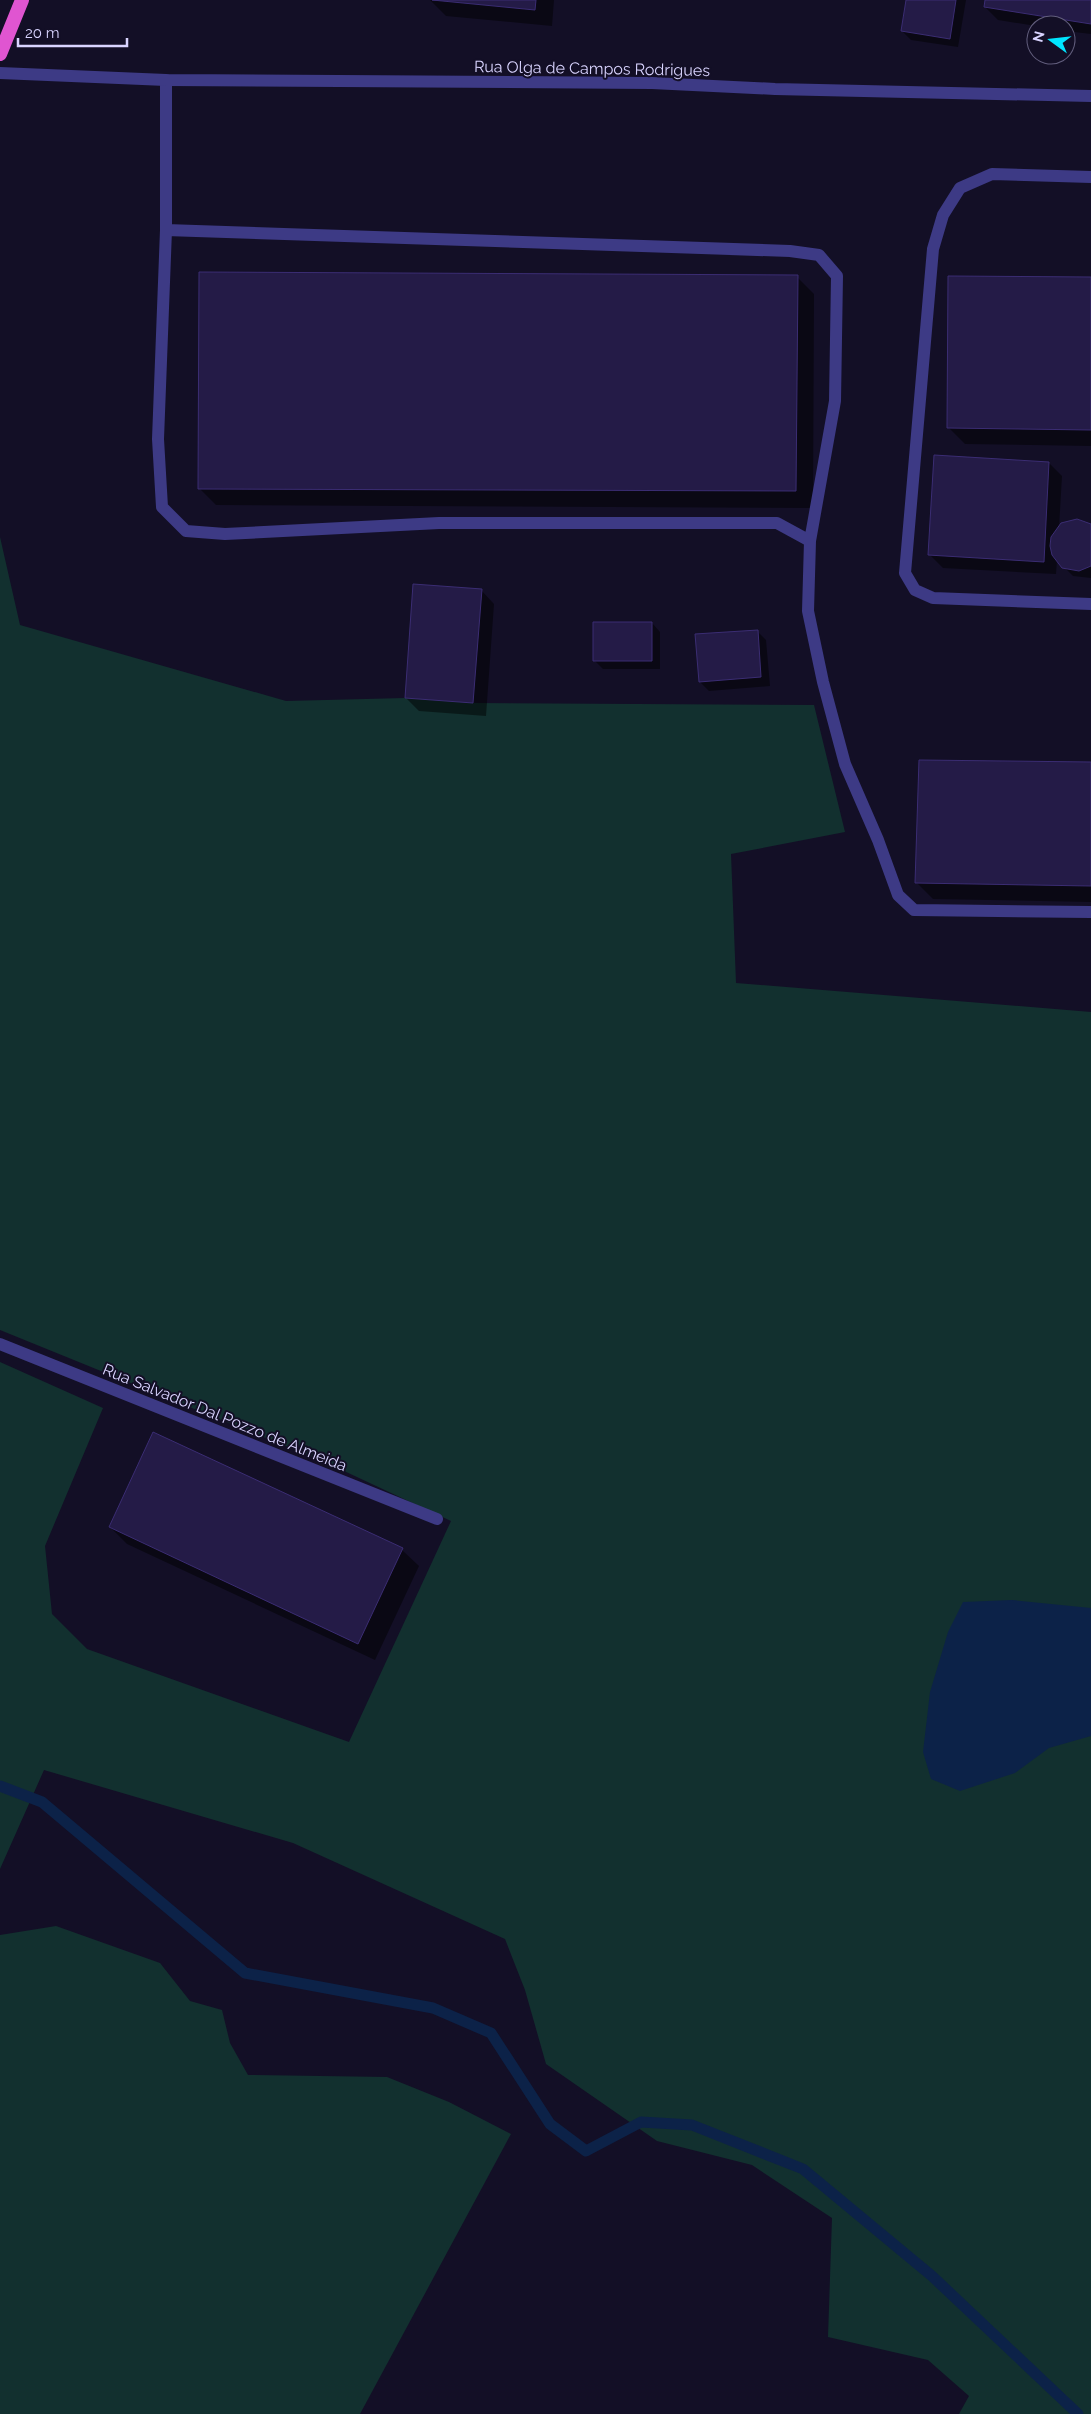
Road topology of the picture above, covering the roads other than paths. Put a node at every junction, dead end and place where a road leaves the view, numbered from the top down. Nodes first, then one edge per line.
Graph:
1 (22, 0) edge
2 (0, 54) edge
3 (0, 74) edge
4 (166, 80) junction
5 (1091, 96) edge
6 (1091, 177) edge
7 (166, 230) junction
8 (810, 540) junction
9 (1091, 604) edge
10 (1091, 912) edge
11 (0, 1344) edge
12 (437, 1519) dead end

1 - 2 highway
3 - 4 street, Rua Olga de Campos Rodrigues
4 - 5 street, Rua Olga de Campos Rodrigues
4 - 7 street
6 - 9 street
7 - 8 street
7 - 8 street
8 - 10 street
11 - 12 street, Rua Salvador Dal Pozzo de Almeida

